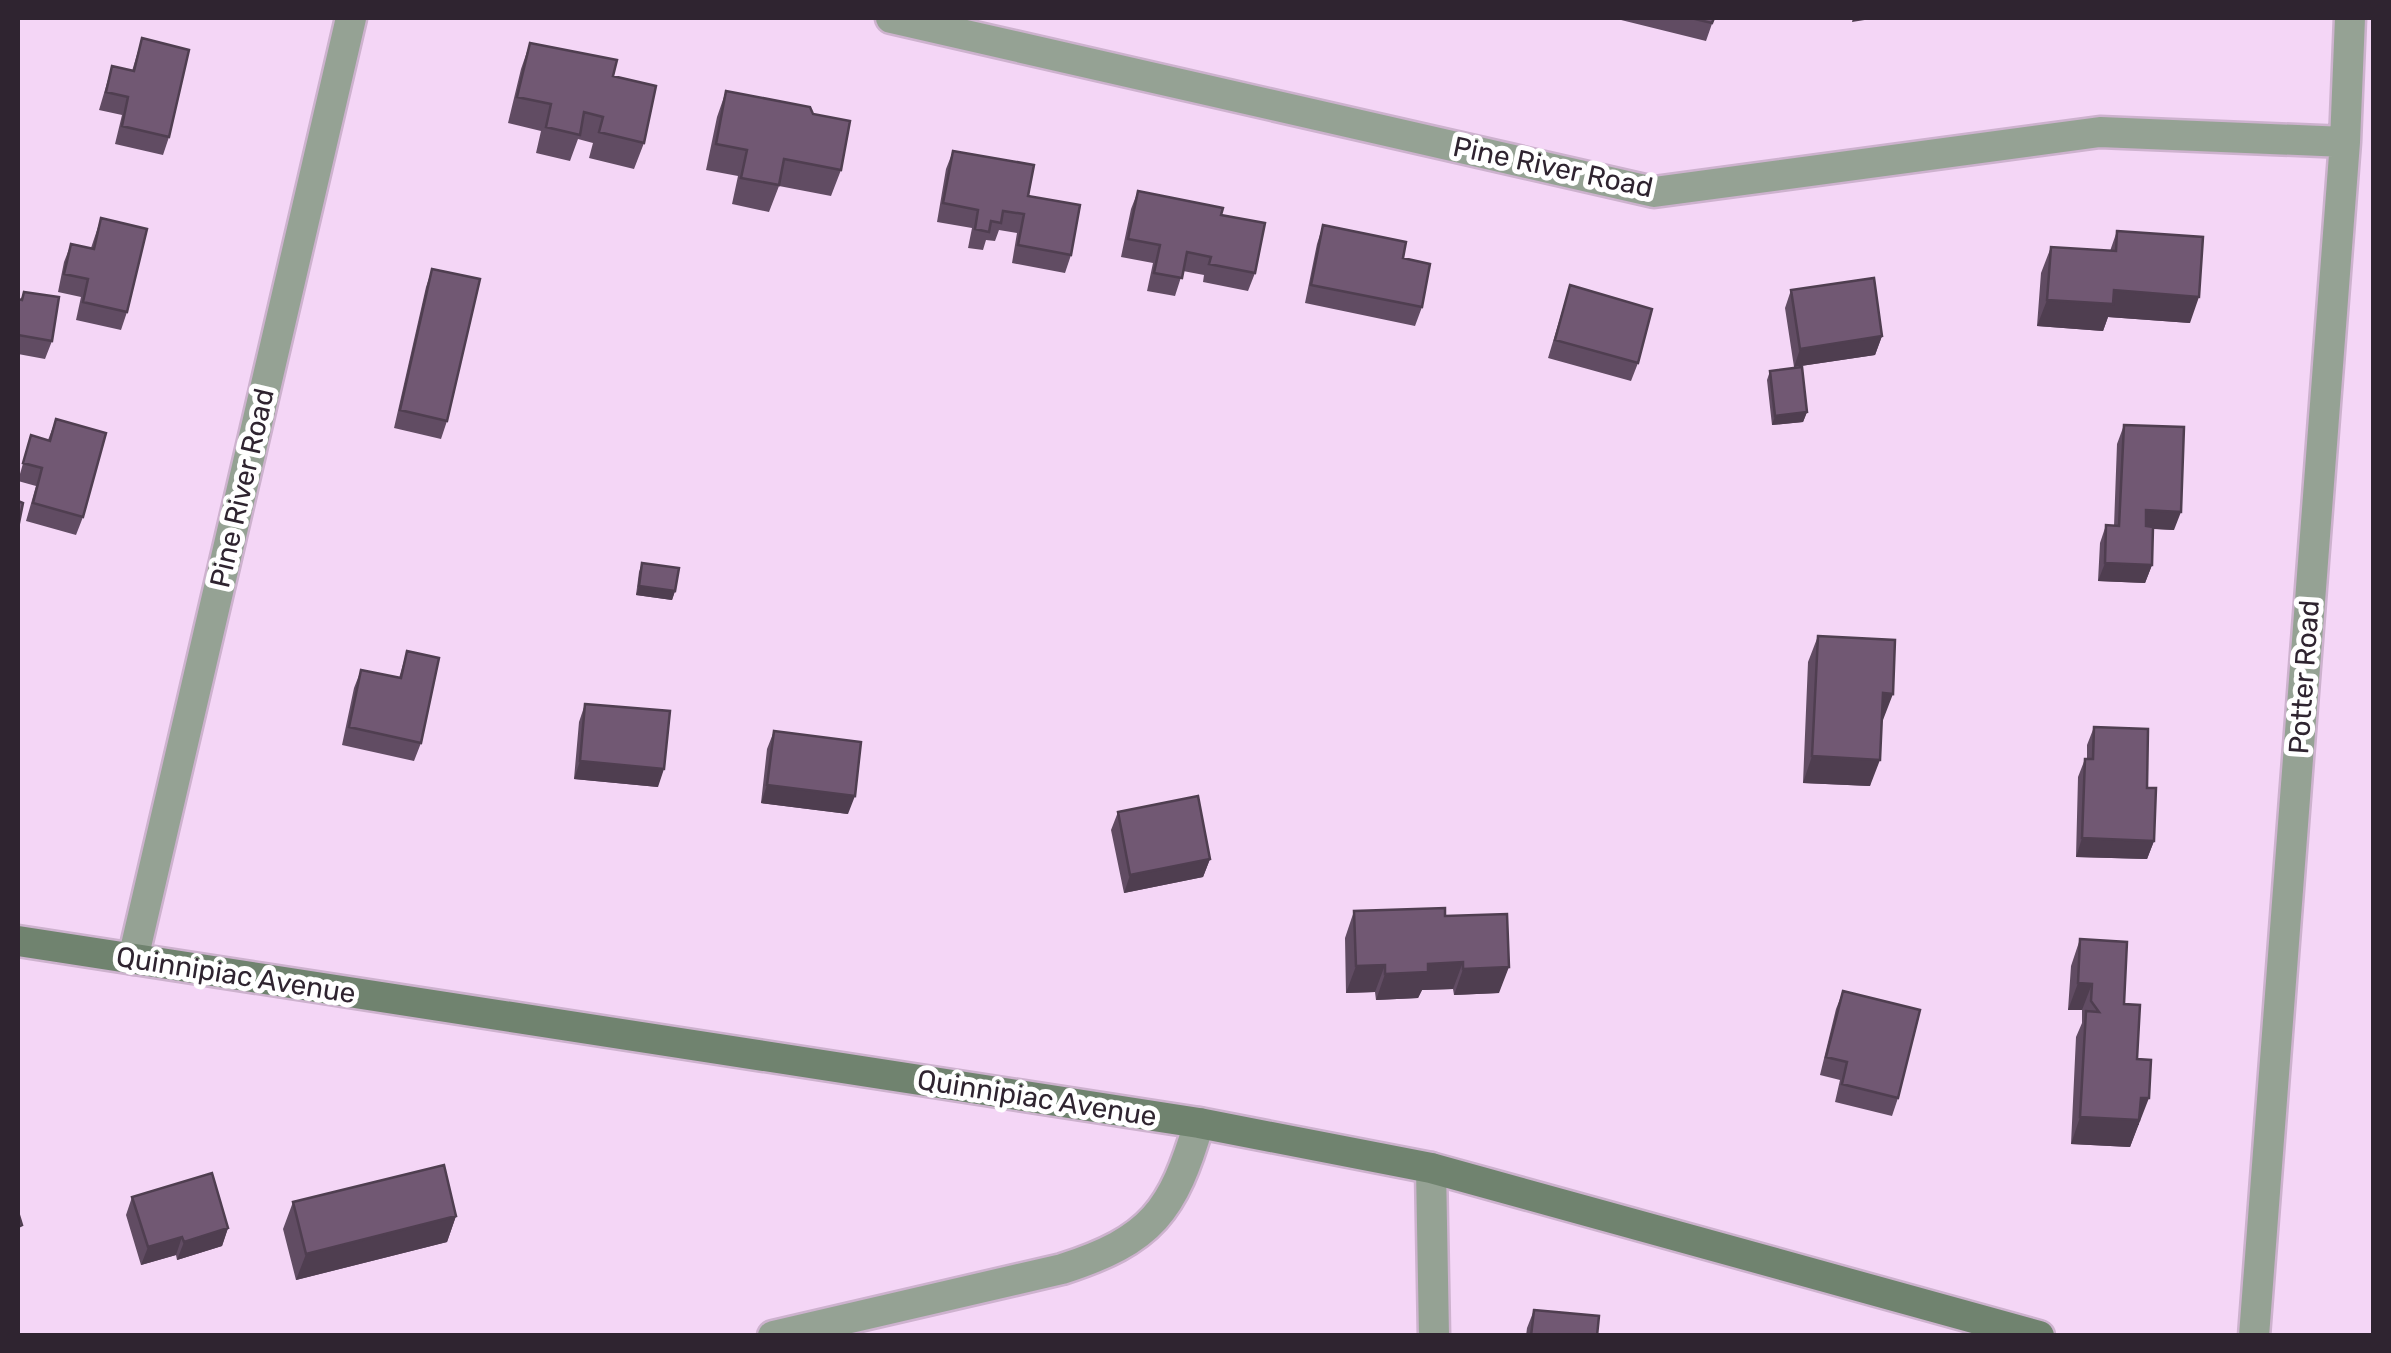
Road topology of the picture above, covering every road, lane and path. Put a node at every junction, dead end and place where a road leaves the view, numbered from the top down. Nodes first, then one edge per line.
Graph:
1 (351, 18) edge
2 (892, 18) edge
3 (2350, 18) edge
4 (2345, 142) junction
5 (18, 941) edge
6 (133, 959) junction
7 (1199, 1123) junction
8 (1431, 1168) junction
9 (773, 1336) edge
10 (1434, 1336) edge
11 (2039, 1336) edge
12 (2254, 1336) edge

1 - 6 street, Pine River Road
2 - 4 street, Pine River Road
3 - 4 street, Potter Road
4 - 12 street, Potter Road
5 - 6 main road, Quinnipiac Avenue
6 - 7 main road, Quinnipiac Avenue
7 - 8 main road, Quinnipiac Avenue
7 - 9 street
8 - 10 street
8 - 11 main road, Quinnipiac Avenue

